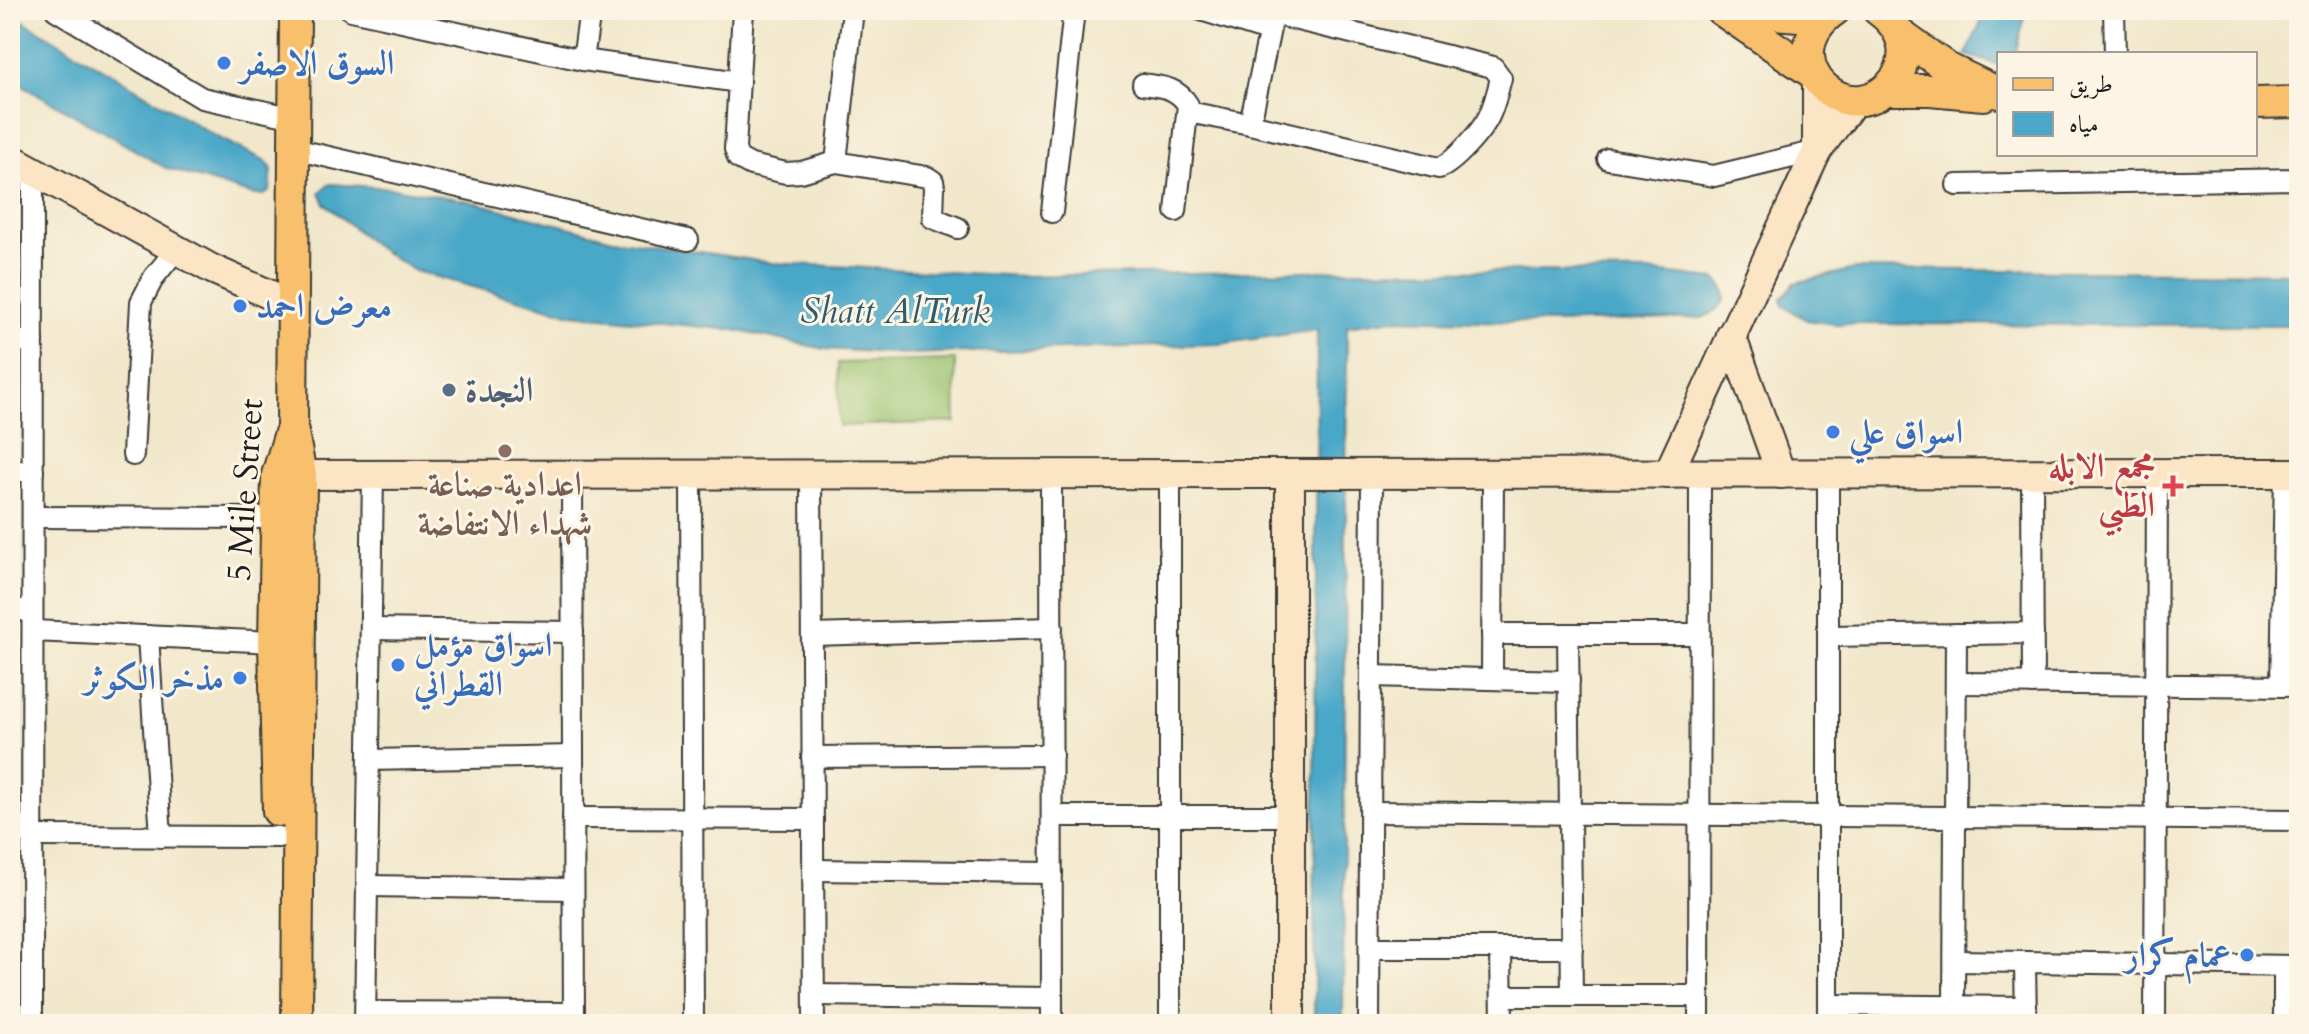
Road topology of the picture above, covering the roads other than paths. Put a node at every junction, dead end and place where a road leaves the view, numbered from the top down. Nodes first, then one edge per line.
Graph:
1 (56, 10) edge
2 (295, 10) edge
3 (351, 10) edge
4 (590, 10) edge
5 (743, 10) edge
6 (853, 10) edge
7 (1074, 10) edge
8 (1201, 10) edge
9 (1722, 10) edge
10 (1878, 10) edge
11 (2120, 10) edge
12 (1829, 14) edge
13 (396, 15) edge
14 (1271, 18) edge
15 (1902, 26) edge
16 (2115, 52) edge
17 (583, 60) junction
18 (1815, 76) junction
19 (739, 82) junction
20 (1143, 84) dead end
21 (1886, 90) junction
22 (1997, 94) edge
23 (1997, 95) edge
24 (1855, 100) junction
25 (2299, 102) edge
26 (2257, 103) edge
27 (1188, 112) junction
28 (295, 118) junction
29 (1250, 124) junction
30 (294, 149) junction
31 (1817, 151) junction
32 (1608, 159) dead end
33 (836, 162) junction
34 (18, 168) edge
35 (2299, 179) edge
36 (1957, 185) dead end
37 (1176, 211) dead end
38 (1052, 212) dead end
39 (958, 228) dead end
40 (688, 240) dead end
41 (176, 250) junction
42 (291, 304) junction
43 (1731, 335) junction
44 (10, 341) edge
45 (33, 341) junction
46 (133, 455) dead end
47 (10, 471) edge
48 (33, 471) junction
49 (1828, 473) junction
50 (2032, 473) junction
51 (2157, 473) junction
52 (2292, 473) edge
53 (1051, 474) junction
54 (1170, 474) junction
55 (1290, 474) junction
56 (1372, 474) junction
57 (1493, 474) junction
58 (1668, 474) junction
59 (1700, 474) junction
60 (1781, 474) junction
61 (289, 475) junction
62 (373, 475) junction
63 (572, 475) junction
64 (691, 475) junction
65 (811, 475) junction
66 (33, 517) junction
67 (276, 518) junction
68 (10, 610) edge
69 (32, 610) junction
70 (1052, 628) junction
71 (371, 629) junction
72 (33, 631) junction
73 (573, 632) junction
74 (2033, 633) junction
75 (1492, 634) junction
76 (1699, 634) junction
77 (1956, 634) junction
78 (812, 635) junction
79 (1568, 635) junction
80 (148, 636) junction
81 (1828, 636) junction
82 (274, 642) junction
83 (2290, 642) edge
84 (1371, 676) junction
85 (1492, 679) junction
86 (1569, 681) junction
87 (1956, 683) junction
88 (2033, 684) junction
89 (2156, 685) junction
90 (2290, 686) edge
91 (1052, 755) junction
92 (573, 756) junction
93 (812, 757) junction
94 (369, 760) junction
95 (1371, 812) junction
96 (1570, 814) junction
97 (1699, 815) junction
98 (1052, 816) junction
99 (1170, 816) junction
100 (1290, 816) junction
101 (1828, 816) junction
102 (1955, 817) junction
103 (573, 818) junction
104 (692, 818) junction
105 (813, 819) junction
106 (2156, 819) junction
107 (2299, 820) edge
108 (32, 836) junction
109 (161, 837) junction
110 (279, 837) junction
111 (813, 870) junction
112 (1052, 873) junction
113 (367, 886) junction
114 (573, 889) junction
115 (1370, 948) junction
116 (1572, 948) junction
117 (1501, 950) junction
118 (1955, 961) junction
119 (2025, 962) junction
120 (2156, 964) junction
121 (2292, 966) edge
122 (814, 995) junction
123 (1502, 996) junction
124 (1572, 996) junction
125 (1699, 996) junction
126 (1052, 998) junction
127 (1954, 1006) junction
128 (2289, 1011) edge
129 (1828, 1014) edge
130 (2026, 1016) edge
131 (366, 1018) edge
132 (574, 1018) edge
133 (32, 1024) edge
134 (278, 1024) edge
135 (297, 1024) edge
136 (693, 1024) edge
137 (814, 1024) edge
138 (1052, 1024) edge
139 (1170, 1024) edge
140 (1290, 1024) edge
141 (1369, 1024) edge
142 (1502, 1024) edge
143 (1699, 1024) edge
144 (2155, 1024) edge

1 - 28 street
2 - 28 main road, 5 Mile Street
3 - 13 street
4 - 17 street
5 - 19 street
6 - 33 street
7 - 38 street
8 - 14 street
9 - 12 main road
9 - 18 main road
10 - 15 main road
11 - 16 street
12 - 18 main road
13 - 17 street
14 - 29 street
14 - 29 street
15 - 21 main road
15 - 22 main road
17 - 19 street
18 - 24 main road
18 - 31 street
19 - 33 street
20 - 27 street
21 - 23 main road
21 - 24 main road
24 - 31 street
25 - 26 main road
27 - 29 street
27 - 37 street
28 - 30 main road, 5 Mile Street
30 - 40 street
30 - 42 main road, 5 Mile Street
31 - 32 street
31 - 43 street
33 - 39 street
34 - 41 street
34 - 45 street
35 - 36 street
41 - 42 street
41 - 46 street
42 - 61 main road, 5 Mile Street
43 - 58 street
43 - 60 street
44 - 45 street
45 - 48 street
47 - 48 street
48 - 66 street
49 - 50 street
49 - 60 street
49 - 81 street
50 - 51 street
50 - 74 street
51 - 52 street
51 - 89 street
52 - 83 street
53 - 54 street
53 - 65 street
53 - 70 street
54 - 55 street
54 - 99 street
55 - 56 street
55 - 100 street
56 - 57 street
56 - 84 street
57 - 58 street
57 - 75 street
58 - 59 street
59 - 60 street
59 - 76 street
61 - 62 street
61 - 67 main road, 5 Mile Street
61 - 135 main road, 5 Mile Street
62 - 63 street
62 - 71 street
63 - 64 street
63 - 73 street
64 - 65 street
64 - 104 street
65 - 78 street
66 - 67 street
66 - 69 street
67 - 82 main road, 5 Mile Street
68 - 69 street
69 - 72 street
70 - 78 street
70 - 91 street
71 - 73 street
71 - 94 street
72 - 80 street
72 - 108 street
73 - 92 street
74 - 77 street
74 - 88 street
75 - 79 street
75 - 85 street
76 - 79 street
76 - 97 street
77 - 81 street
77 - 87 street
78 - 93 street
79 - 86 street
80 - 82 street
80 - 109 street
81 - 101 street
82 - 110 main road, 5 Mile Street
83 - 90 street
84 - 85 street
84 - 95 street
85 - 86 street
86 - 96 street
87 - 88 street
87 - 102 street
88 - 89 street
89 - 90 street
89 - 106 street
91 - 93 street
91 - 98 street
92 - 94 street
92 - 103 street
93 - 105 street
94 - 113 street
95 - 96 street
95 - 115 street
96 - 97 street
96 - 116 street
97 - 101 street
97 - 125 street
98 - 99 street
98 - 112 street
99 - 100 street
99 - 139 street
100 - 140 street
101 - 102 street
101 - 129 street
102 - 106 street
102 - 118 street
103 - 104 street
103 - 114 street
104 - 105 street
104 - 136 street
105 - 111 street
106 - 107 street
106 - 120 street
108 - 109 street
108 - 133 street
109 - 110 street
110 - 134 main road, 5 Mile Street
111 - 112 street
111 - 122 street
112 - 126 street
113 - 114 street
113 - 131 street
114 - 132 street
115 - 117 street
115 - 141 street
116 - 117 street
116 - 124 street
117 - 123 street
118 - 119 street
118 - 127 street
119 - 120 street
119 - 130 street
120 - 121 street
120 - 144 street
121 - 128 street
122 - 126 street
122 - 137 street
123 - 124 street
123 - 142 street
124 - 125 street
125 - 143 street
126 - 138 street
127 - 129 street
127 - 130 street
131 - 132 street

